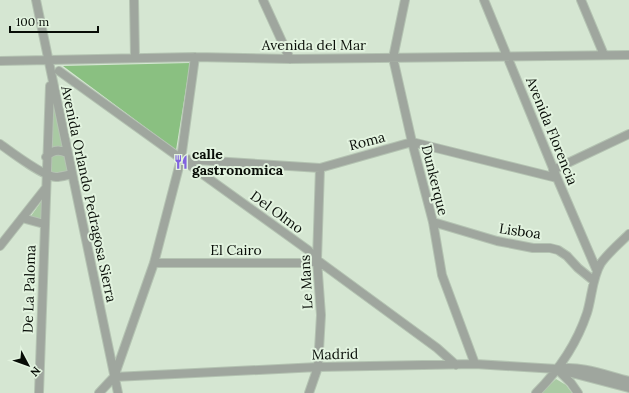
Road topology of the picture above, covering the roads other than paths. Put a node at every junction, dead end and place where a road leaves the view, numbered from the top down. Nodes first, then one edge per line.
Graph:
1 (36, 0) edge
2 (134, 0) edge
3 (263, 0) edge
4 (405, 0) edge
5 (484, 0) edge
6 (581, 0) edge
7 (604, 55) junction
8 (629, 55) edge
9 (507, 56) junction
10 (195, 57) junction
11 (135, 58) junction
12 (393, 58) junction
13 (290, 59) junction
14 (48, 60) junction
15 (0, 61) edge
16 (59, 71) dead end
17 (50, 74) junction
18 (629, 134) edge
19 (412, 142) junction
20 (0, 144) edge
21 (67, 153) junction
22 (46, 157) junction
23 (181, 159) junction
24 (320, 168) junction
25 (46, 174) junction
26 (72, 174) junction
27 (555, 174) junction
28 (56, 177) junction
29 (45, 187) junction
30 (22, 218) junction
31 (432, 222) junction
32 (44, 224) junction
33 (629, 234) edge
34 (0, 246) edge
35 (317, 260) junction
36 (154, 263) junction
37 (597, 271) junction
38 (594, 281) junction
39 (474, 364) junction
40 (456, 365) junction
41 (318, 367) junction
42 (557, 369) junction
43 (114, 377) junction
44 (629, 381) edge
45 (629, 388) edge
46 (39, 393) edge
47 (99, 393) edge
48 (118, 393) edge
49 (309, 393) edge
50 (536, 393) edge
51 (578, 393) edge

1 - 14 street, Avenida Orlando Pedragosa Sierra
2 - 11 street
3 - 13 street
4 - 12 street, Dunkerque
5 - 9 street, Avenida Florencia
6 - 7 street
7 - 8 street, Avenida del Mar
7 - 9 street, Avenida del Mar
9 - 12 street, Avenida del Mar
9 - 27 street, Avenida Florencia
10 - 11 street, Avenida del Mar
10 - 13 street, Avenida del Mar
10 - 23 street
11 - 14 street, Avenida del Mar
12 - 13 street, Avenida del Mar
12 - 19 street, Dunkerque
14 - 15 street, Avenida del Mar
14 - 17 street, Avenida Orlando Pedragosa Sierra
16 - 23 street, Del Olmo
17 - 21 street, Avenida Orlando Pedragosa Sierra
17 - 22 street, De La Paloma
18 - 27 street
19 - 24 street, Roma
19 - 27 street, Roma
19 - 31 street, Dunkerque
20 - 25 street
21 - 22 street
21 - 26 street, Avenida Orlando Pedragosa Sierra
22 - 25 street, De La Paloma
23 - 24 street, Roma
23 - 35 street, Del Olmo
23 - 36 street
24 - 35 street, Le Mans
25 - 28 street
25 - 29 street, De La Paloma
26 - 28 street
26 - 43 street, Avenida Orlando Pedragosa Sierra
27 - 37 street, Avenida Florencia
28 - 29 street
29 - 30 street
29 - 32 street, De La Paloma
30 - 32 street
30 - 34 street
31 - 38 street, Lisboa
31 - 39 street, Dunkerque
32 - 46 street, De La Paloma
33 - 37 street
35 - 36 street, El Cairo
35 - 40 street, Del Olmo
35 - 41 street, Le Mans
36 - 43 street
37 - 38 street
38 - 42 street
39 - 40 street, Madrid
39 - 42 street, Madrid
40 - 41 street, Madrid
41 - 43 street, Madrid
41 - 49 street, Le Mans
42 - 44 street
42 - 45 street
42 - 50 street
42 - 51 street
43 - 47 street
43 - 48 street, Avenida Orlando Pedragosa Sierra

